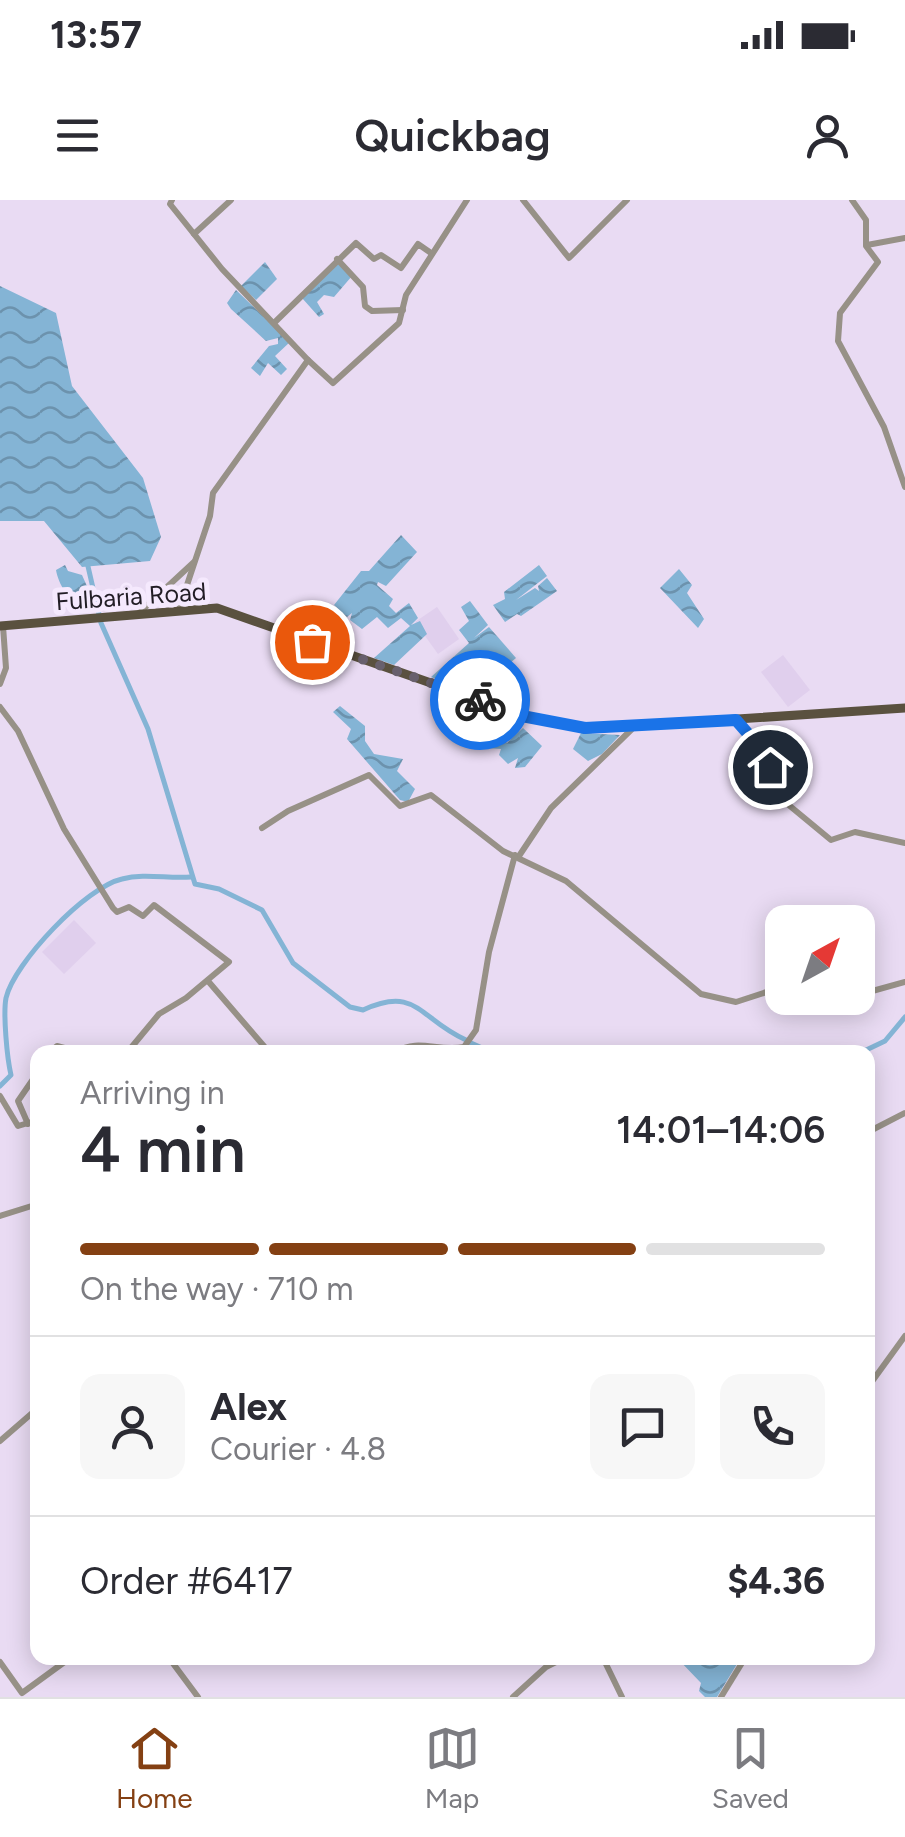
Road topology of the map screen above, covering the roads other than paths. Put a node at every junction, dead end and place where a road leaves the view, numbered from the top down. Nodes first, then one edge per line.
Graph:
1 (172, 200) edge
2 (231, 200) edge
3 (467, 200) edge
4 (523, 200) edge
5 (626, 200) edge
6 (852, 200) edge
7 (194, 234) junction
8 (905, 238) edge
9 (866, 246) junction
10 (431, 253) junction
11 (337, 259) junction
12 (403, 310) junction
13 (274, 323) junction
14 (308, 360) junction
15 (905, 487) edge
16 (194, 562) junction
17 (178, 609) junction
18 (140, 612) junction
19 (1, 626) edge
20 (0, 684) edge
21 (0, 706) edge
22 (905, 708) edge
23 (736, 720) junction
24 (632, 729) junction
25 (262, 828) dead end
26 (905, 843) edge
27 (517, 856) junction
28 (208, 982) junction
29 (905, 982) edge
30 (875, 990) edge
31 (765, 993) edge
32 (133, 1045) edge
33 (263, 1045) edge
34 (469, 1045) edge
35 (30, 1084) edge
36 (0, 1096) edge
37 (905, 1113) edge
38 (28, 1124) joint
39 (875, 1128) edge
40 (30, 1207) edge
41 (0, 1216) edge
42 (905, 1336) edge
43 (875, 1377) edge
44 (30, 1415) edge
45 (0, 1441) edge
46 (0, 1662) edge
47 (60, 1665) edge
48 (173, 1665) edge
49 (550, 1665) edge
50 (606, 1665) edge
51 (741, 1665) edge
52 (198, 1697) edge
53 (513, 1697) edge
54 (622, 1697) edge
55 (721, 1697) edge

1 - 7 street
2 - 7 street
3 - 10 street
4 - 5 street
6 - 9 street
7 - 13 street
8 - 9 street
9 - 15 street
10 - 11 street
10 - 12 street
11 - 12 street
11 - 13 street
12 - 14 street
13 - 14 street
14 - 16 street
16 - 17 street
16 - 18 street
17 - 18 main road, Fulbaria Road
17 - 24 main road, Fulbaria Road
18 - 19 main road, Fulbaria Road
19 - 20 street
21 - 28 street
22 - 23 main road, Fulbaria Road
23 - 24 main road, Fulbaria Road
23 - 26 street
24 - 27 street
25 - 27 street
27 - 31 street
27 - 34 street
28 - 32 street
28 - 33 street
29 - 30 street
35 - 38 street
36 - 38 street
37 - 39 street
40 - 41 street
42 - 43 street
44 - 45 street
46 - 47 street
48 - 52 street
49 - 53 street
50 - 54 street
51 - 55 street

